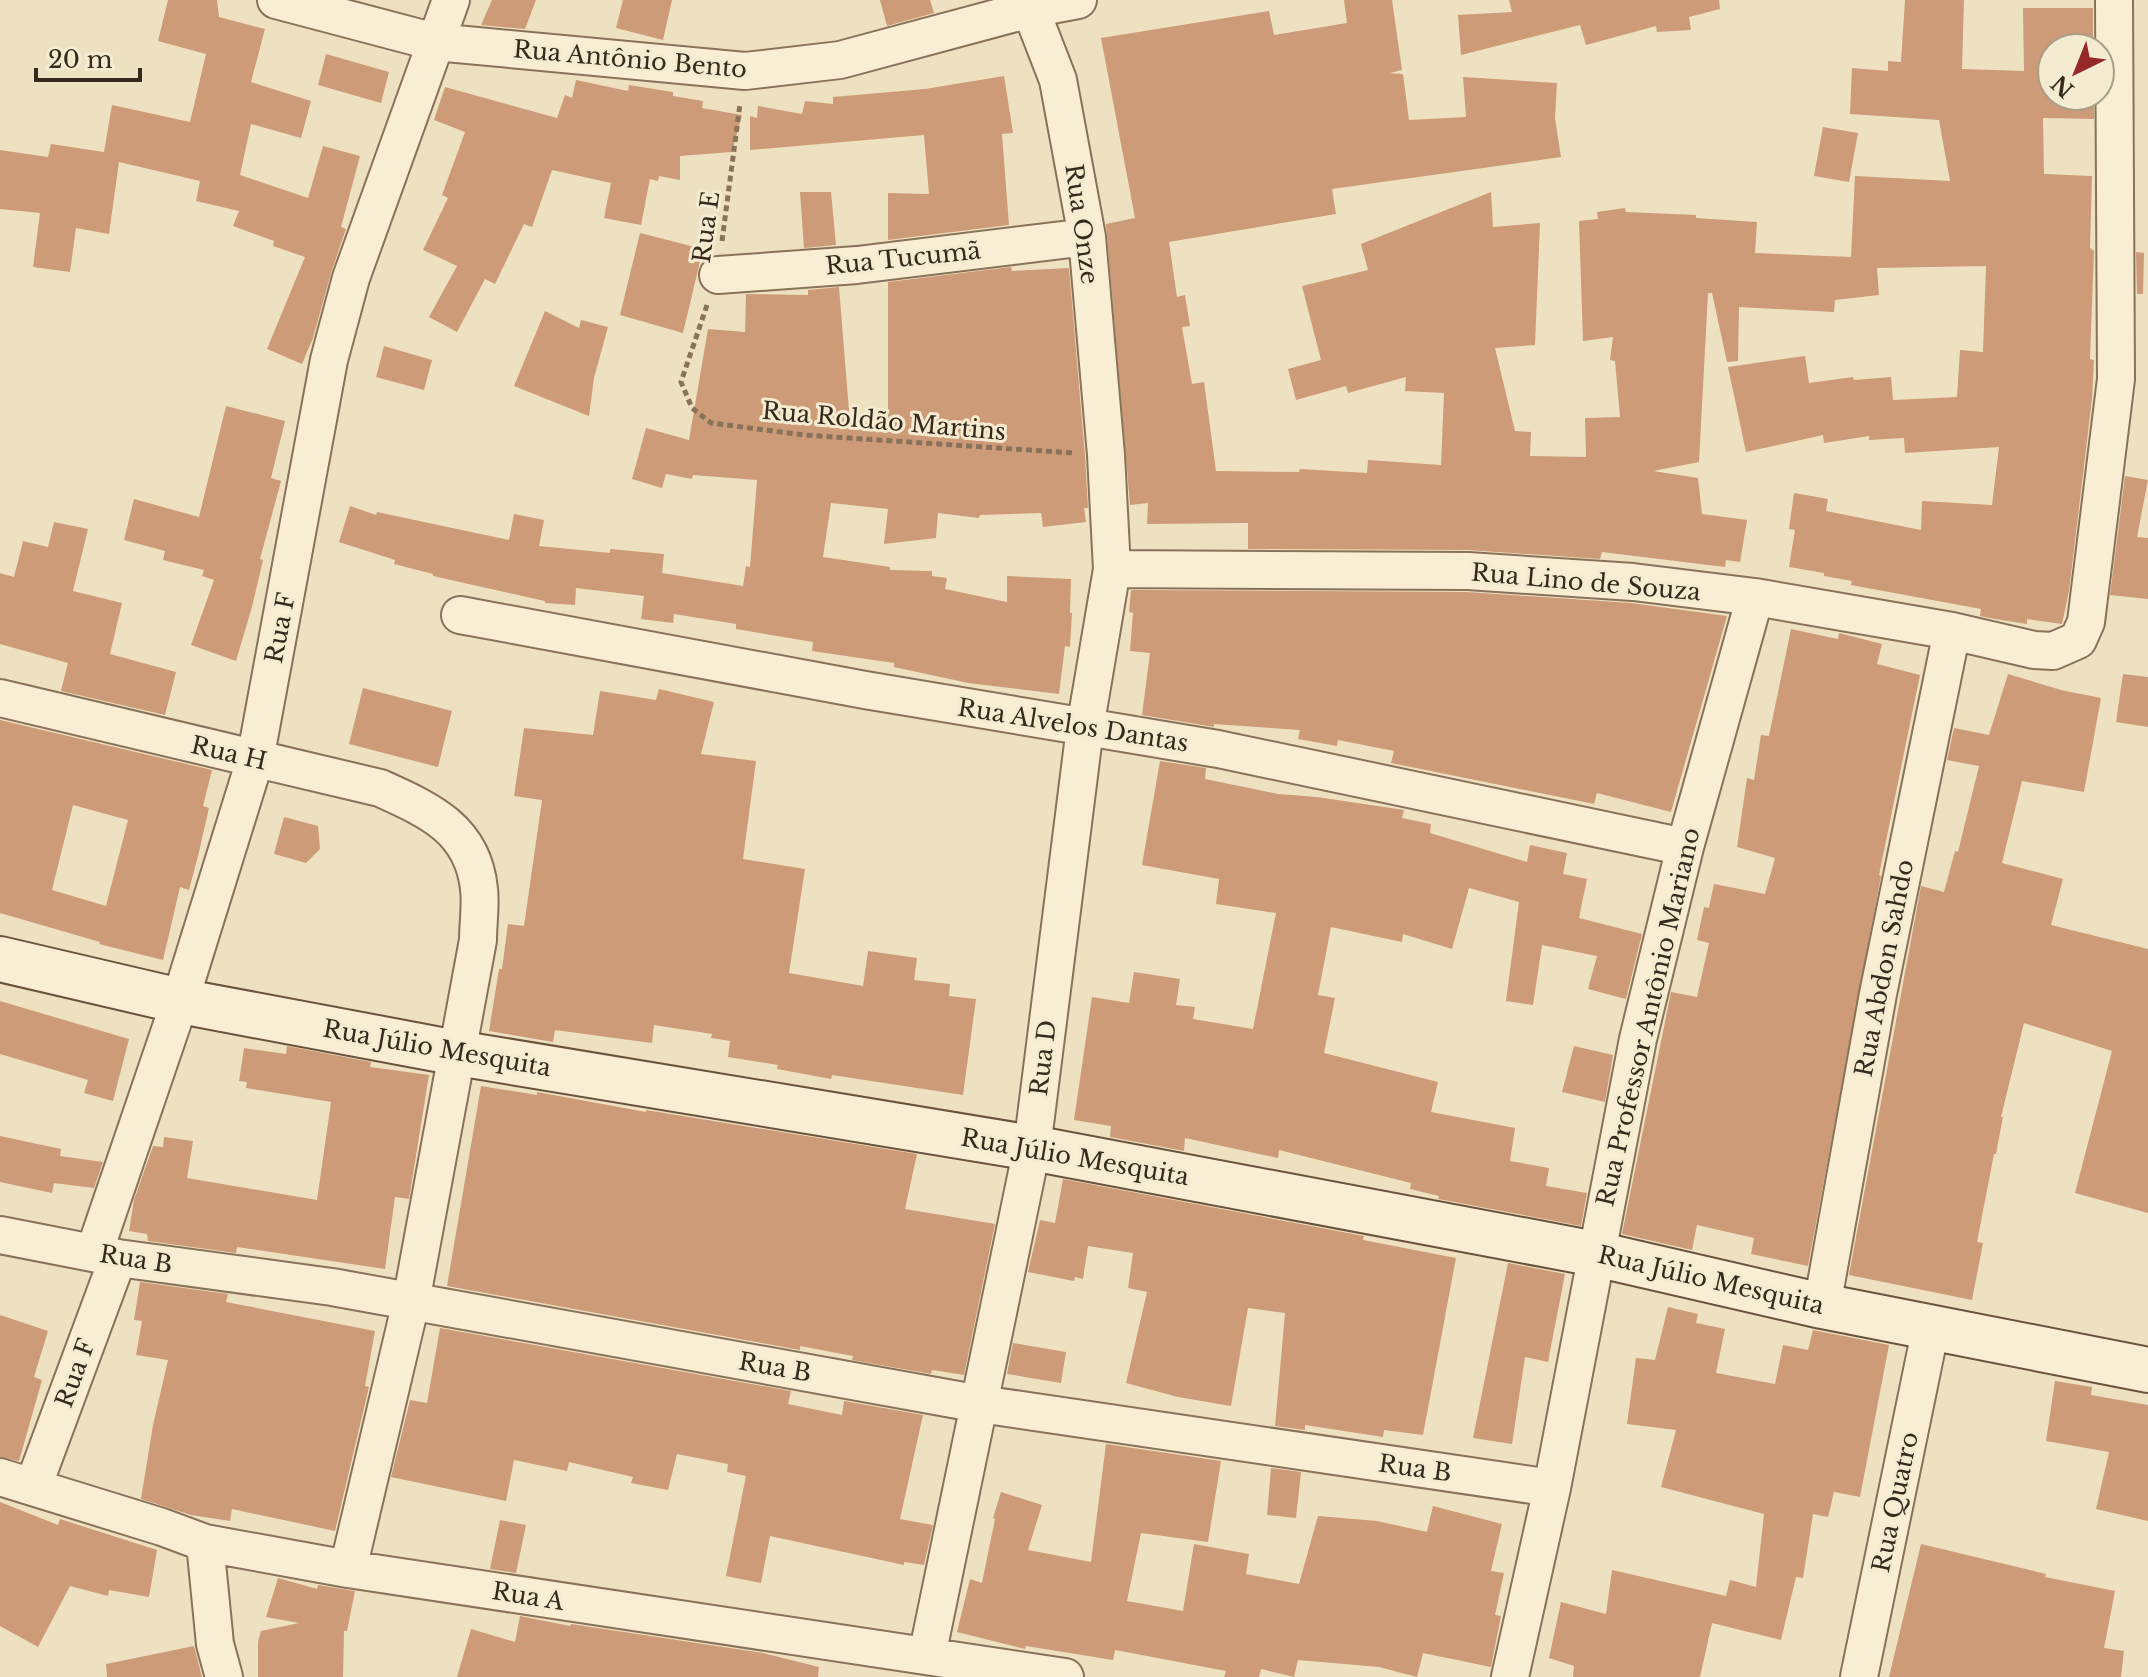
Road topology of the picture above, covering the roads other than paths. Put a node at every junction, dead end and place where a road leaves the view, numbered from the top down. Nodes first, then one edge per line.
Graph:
1 (276, 0) edge
2 (451, 0) edge
3 (1078, 0) edge
4 (2114, 0) edge
5 (1029, 5) edge
6 (435, 42) junction
7 (1087, 237) junction
8 (718, 275) road end
9 (1106, 455) joint
10 (1112, 569) junction
11 (1755, 597) junction
12 (460, 615) dead end
13 (1952, 631) junction
14 (0, 698) edge
15 (1085, 728) junction
16 (255, 760) junction
17 (1685, 847) junction
18 (0, 959) edge
19 (180, 1001) junction
20 (457, 1053) junction
21 (1032, 1148) junction
22 (0, 1235) edge
23 (1596, 1254) junction
24 (106, 1255) junction
25 (411, 1302) junction
26 (1822, 1306) junction
27 (1931, 1327) junction
28 (2148, 1370) edge
29 (980, 1404) junction
30 (16, 1482) edge
31 (1552, 1488) junction
32 (205, 1543) junction
33 (348, 1569) junction
34 (927, 1656) junction
35 (224, 1677) edge
36 (1065, 1677) edge
37 (1510, 1677) edge
38 (1859, 1677) edge

1 - 6 street, Rua Antônio Bento
2 - 6 street, Rua F
3 - 5 street, Rua Antônio Bento
4 - 13 street, Rua Lino de Souza
5 - 6 street, Rua Antônio Bento
5 - 7 street, Rua Onze
6 - 16 street, Rua F
7 - 8 street, Rua Tucumã
7 - 9 street, Rua Onze
9 - 10 street, Rua D
10 - 11 street, Rua Lino de Souza
10 - 15 street, Rua D
11 - 13 street, Rua Lino de Souza
11 - 17 street, Rua Professor Antônio Mariano
12 - 15 street, Rua Alvelos Dantas
13 - 26 street, Rua Abdon Sahdo
14 - 16 street, Rua H
15 - 17 street, Rua Alvelos Dantas
15 - 21 street, Rua D
16 - 19 street, Rua F
16 - 20 street, Rua H
17 - 23 street, Rua Professor Antônio Mariano
18 - 19 street, Rua Júlio Mesquita
19 - 20 street, Rua Júlio Mesquita
19 - 24 street, Rua F
20 - 21 street, Rua Júlio Mesquita
20 - 25 street
21 - 23 street, Rua Júlio Mesquita
21 - 29 street, Rua D
22 - 24 street, Rua B
23 - 26 street, Rua Júlio Mesquita
23 - 31 street, Rua Professor Antônio Mariano
24 - 25 street, Rua B
24 - 30 street, Rua F
25 - 29 street, Rua B
25 - 33 street
26 - 27 street, Rua Júlio Mesquita
27 - 28 street, Rua Júlio Mesquita
27 - 38 street, Rua Quatro
29 - 31 street, Rua B
29 - 34 street, Rua D
30 - 32 street, Rua A
31 - 37 street, Rua Professor Antônio Mariano
32 - 33 street, Rua A
32 - 35 street
33 - 34 street, Rua A
34 - 36 street, Rua A

